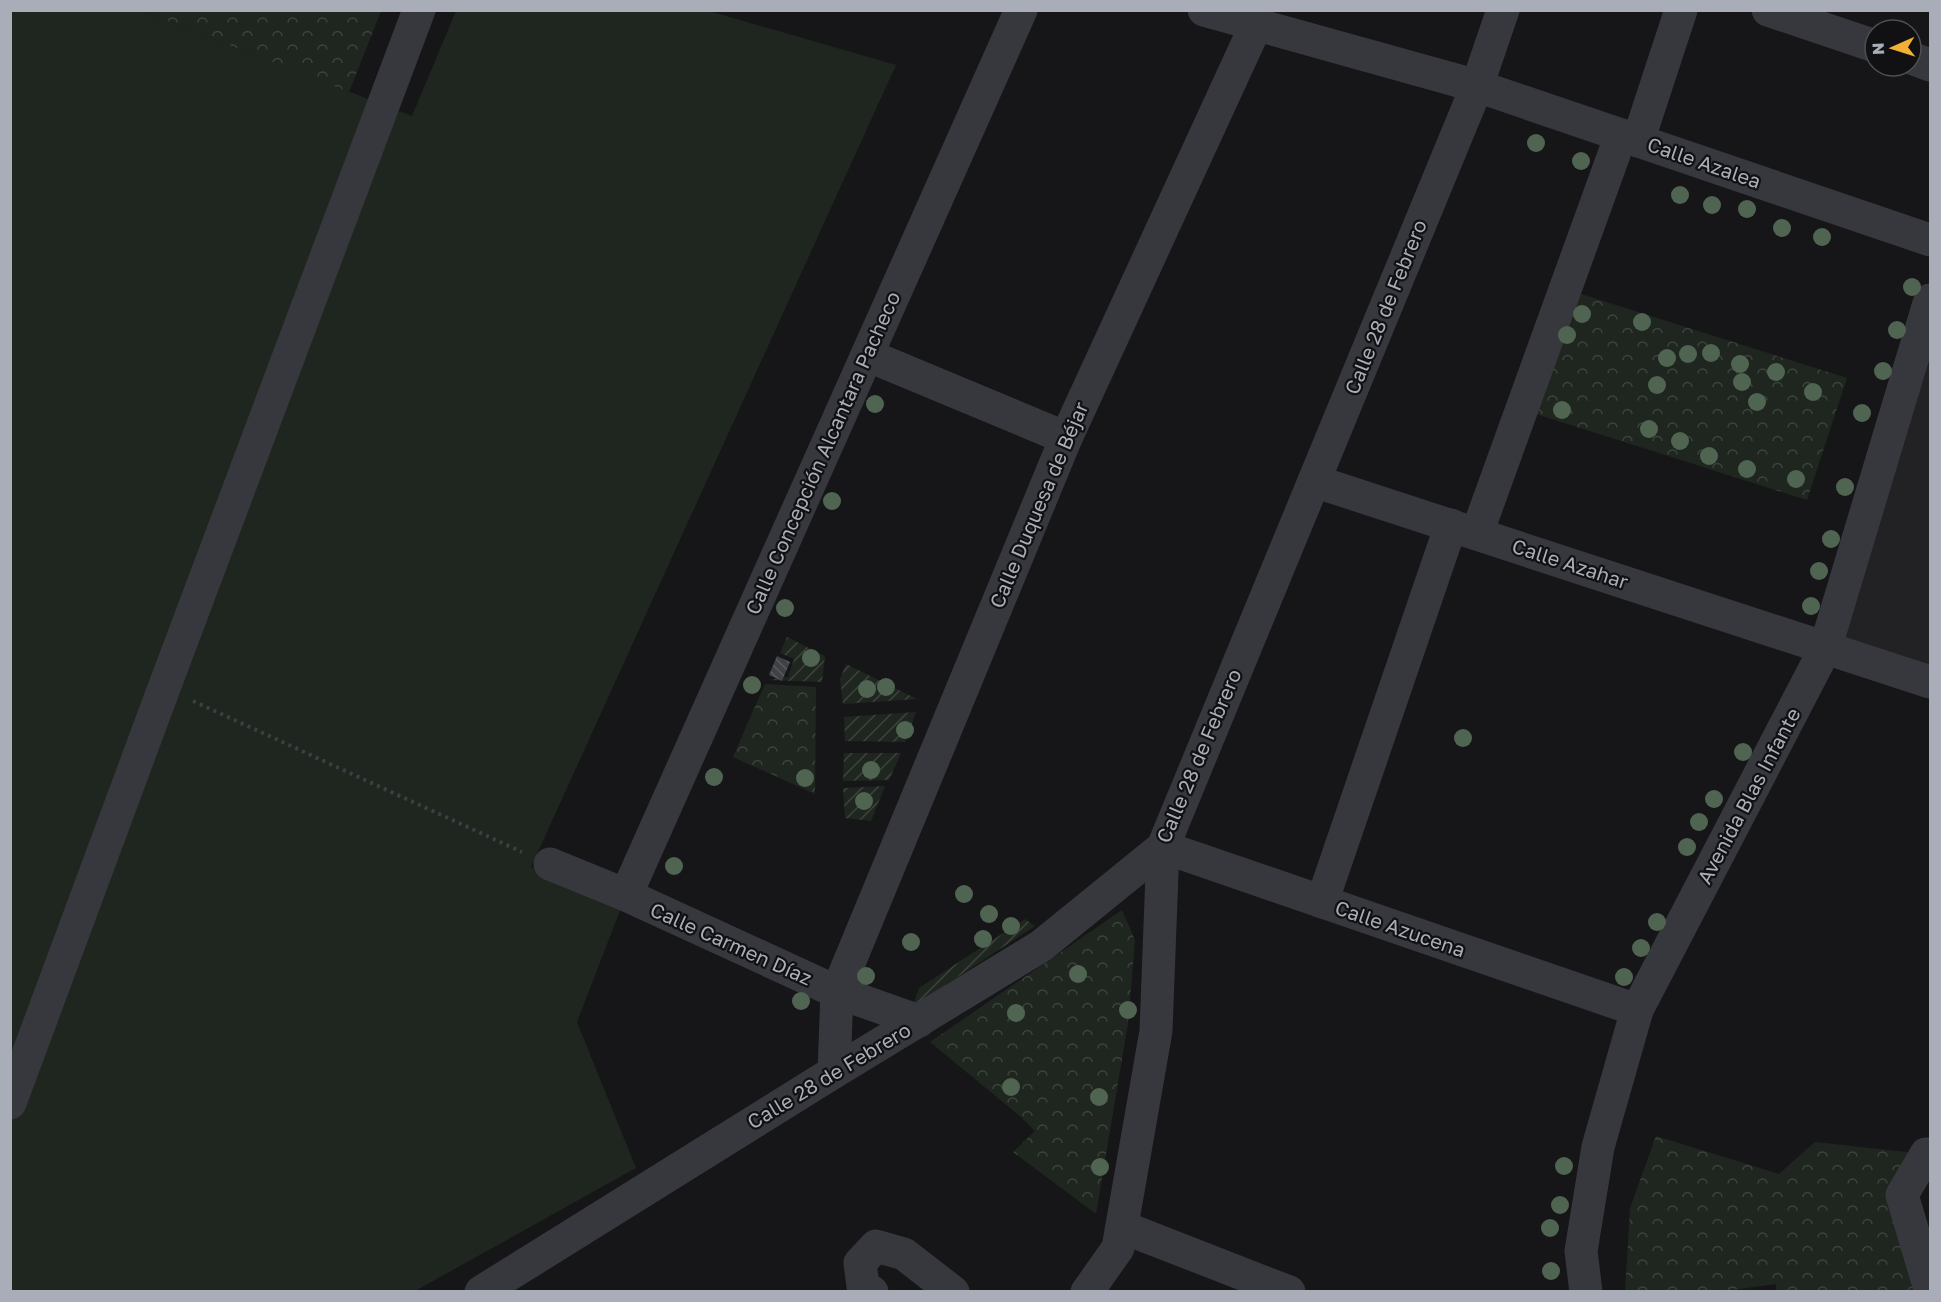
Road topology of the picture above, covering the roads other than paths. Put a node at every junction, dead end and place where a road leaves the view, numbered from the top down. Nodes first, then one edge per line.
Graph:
1 (419, 10) edge
2 (1021, 10) edge
3 (1204, 10) edge
4 (1503, 10) edge
5 (1681, 10) edge
6 (1768, 10) edge
7 (1256, 25) junction
8 (1863, 42) edge
9 (1477, 86) junction
10 (1630, 138) junction
11 (1930, 240) edge
12 (1930, 300) edge
13 (867, 355) junction
14 (1066, 438) junction
15 (1314, 481) junction
16 (1464, 529) junction
17 (1826, 649) junction
18 (1930, 682) edge
19 (1163, 847) junction
20 (550, 864) road end
21 (626, 895) junction
22 (1322, 902) junction
23 (837, 992) junction
24 (1637, 1010) junction
25 (919, 1022) junction
26 (862, 1055) junction
27 (834, 1071) junction
28 (10, 1103) edge
29 (1930, 1154) edge
30 (1122, 1227) junction
31 (1930, 1289) edge
32 (481, 1292) edge
33 (872, 1292) edge
34 (953, 1292) edge
35 (1087, 1292) edge
36 (1289, 1292) edge
37 (1586, 1292) edge

1 - 28 street
2 - 13 street, Calle Concepción Alcantara Pacheco
3 - 7 street, Calle Azalea
4 - 9 street, Calle 28 de Febrero
5 - 10 street
6 - 8 street
7 - 9 street, Calle Azalea
7 - 14 street, Calle Duquesa de Béjar
9 - 10 street, Calle Azalea
9 - 15 street, Calle 28 de Febrero
10 - 11 street, Calle Azalea
10 - 16 street
12 - 17 street, Avenida Blas Infante
13 - 14 street
13 - 21 street, Calle Concepción Alcantara Pacheco
14 - 23 street, Calle Duquesa de Béjar
15 - 16 street, Calle Azahar
15 - 19 street, Calle 28 de Febrero
16 - 17 street, Calle Azahar
16 - 22 street
17 - 18 street, Calle Azahar
17 - 24 street, Avenida Blas Infante
19 - 22 street, Calle Azucena
19 - 25 street, Calle 28 de Febrero
19 - 30 street
20 - 21 street, Calle Carmen Díaz
21 - 23 street, Calle Carmen Díaz
22 - 24 street, Calle Azucena
23 - 25 street, Calle Carmen Díaz
23 - 26 street
23 - 27 street
24 - 37 street, Avenida Blas Infante
25 - 26 street, Calle 28 de Febrero
26 - 27 street, Calle 28 de Febrero
27 - 32 street, Calle 28 de Febrero
29 - 31 street
30 - 35 street
30 - 36 street
33 - 34 street

